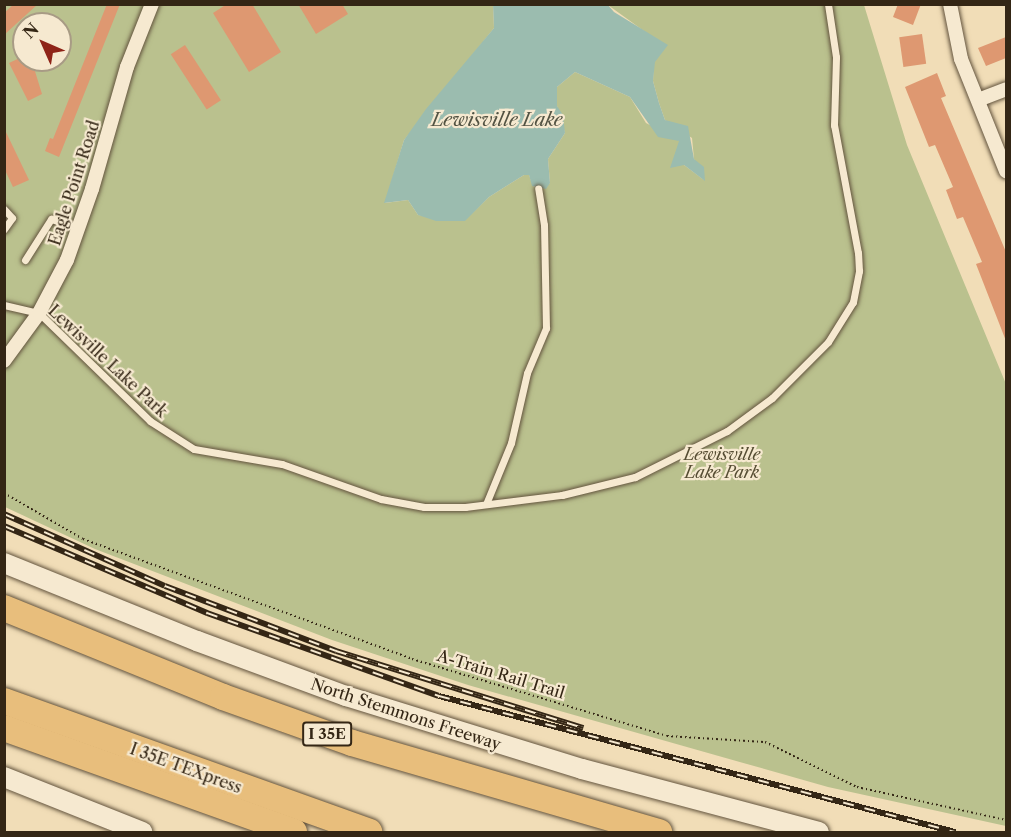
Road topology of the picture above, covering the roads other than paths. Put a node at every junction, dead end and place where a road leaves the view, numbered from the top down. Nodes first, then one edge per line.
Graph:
1 (152, 4) edge
2 (828, 4) edge
3 (950, 4) edge
4 (1006, 89) edge
5 (978, 100) junction
6 (1006, 171) edge
7 (537, 188) dead end
8 (4, 209) edge
9 (80, 228) junction
10 (4, 229) edge
11 (25, 260) dead end
12 (4, 305) edge
13 (39, 313) junction
14 (4, 361) edge
15 (486, 504) junction
16 (4, 562) edge
17 (4, 608) edge
18 (4, 701) edge
19 (4, 728) edge
20 (4, 777) edge
21 (141, 832) edge
22 (294, 832) edge
23 (369, 832) edge
24 (659, 832) edge
25 (819, 832) edge

1 - 9 street, Eagle Point Road
2 - 15 lane, Lewisville Lake Park
3 - 5 street
4 - 5 street
5 - 6 street
7 - 15 lane
8 - 10 lane
9 - 11 lane
9 - 13 street, Eagle Point Road
12 - 13 lane, Lewisville Lake Park
13 - 14 street, Eagle Point Road
13 - 15 lane, Lewisville Lake Park
16 - 25 main road, North Stemmons Freeway
17 - 24 highway, I 35E
18 - 23 highway, I 35E TEXpress
19 - 22 highway
20 - 21 main road

